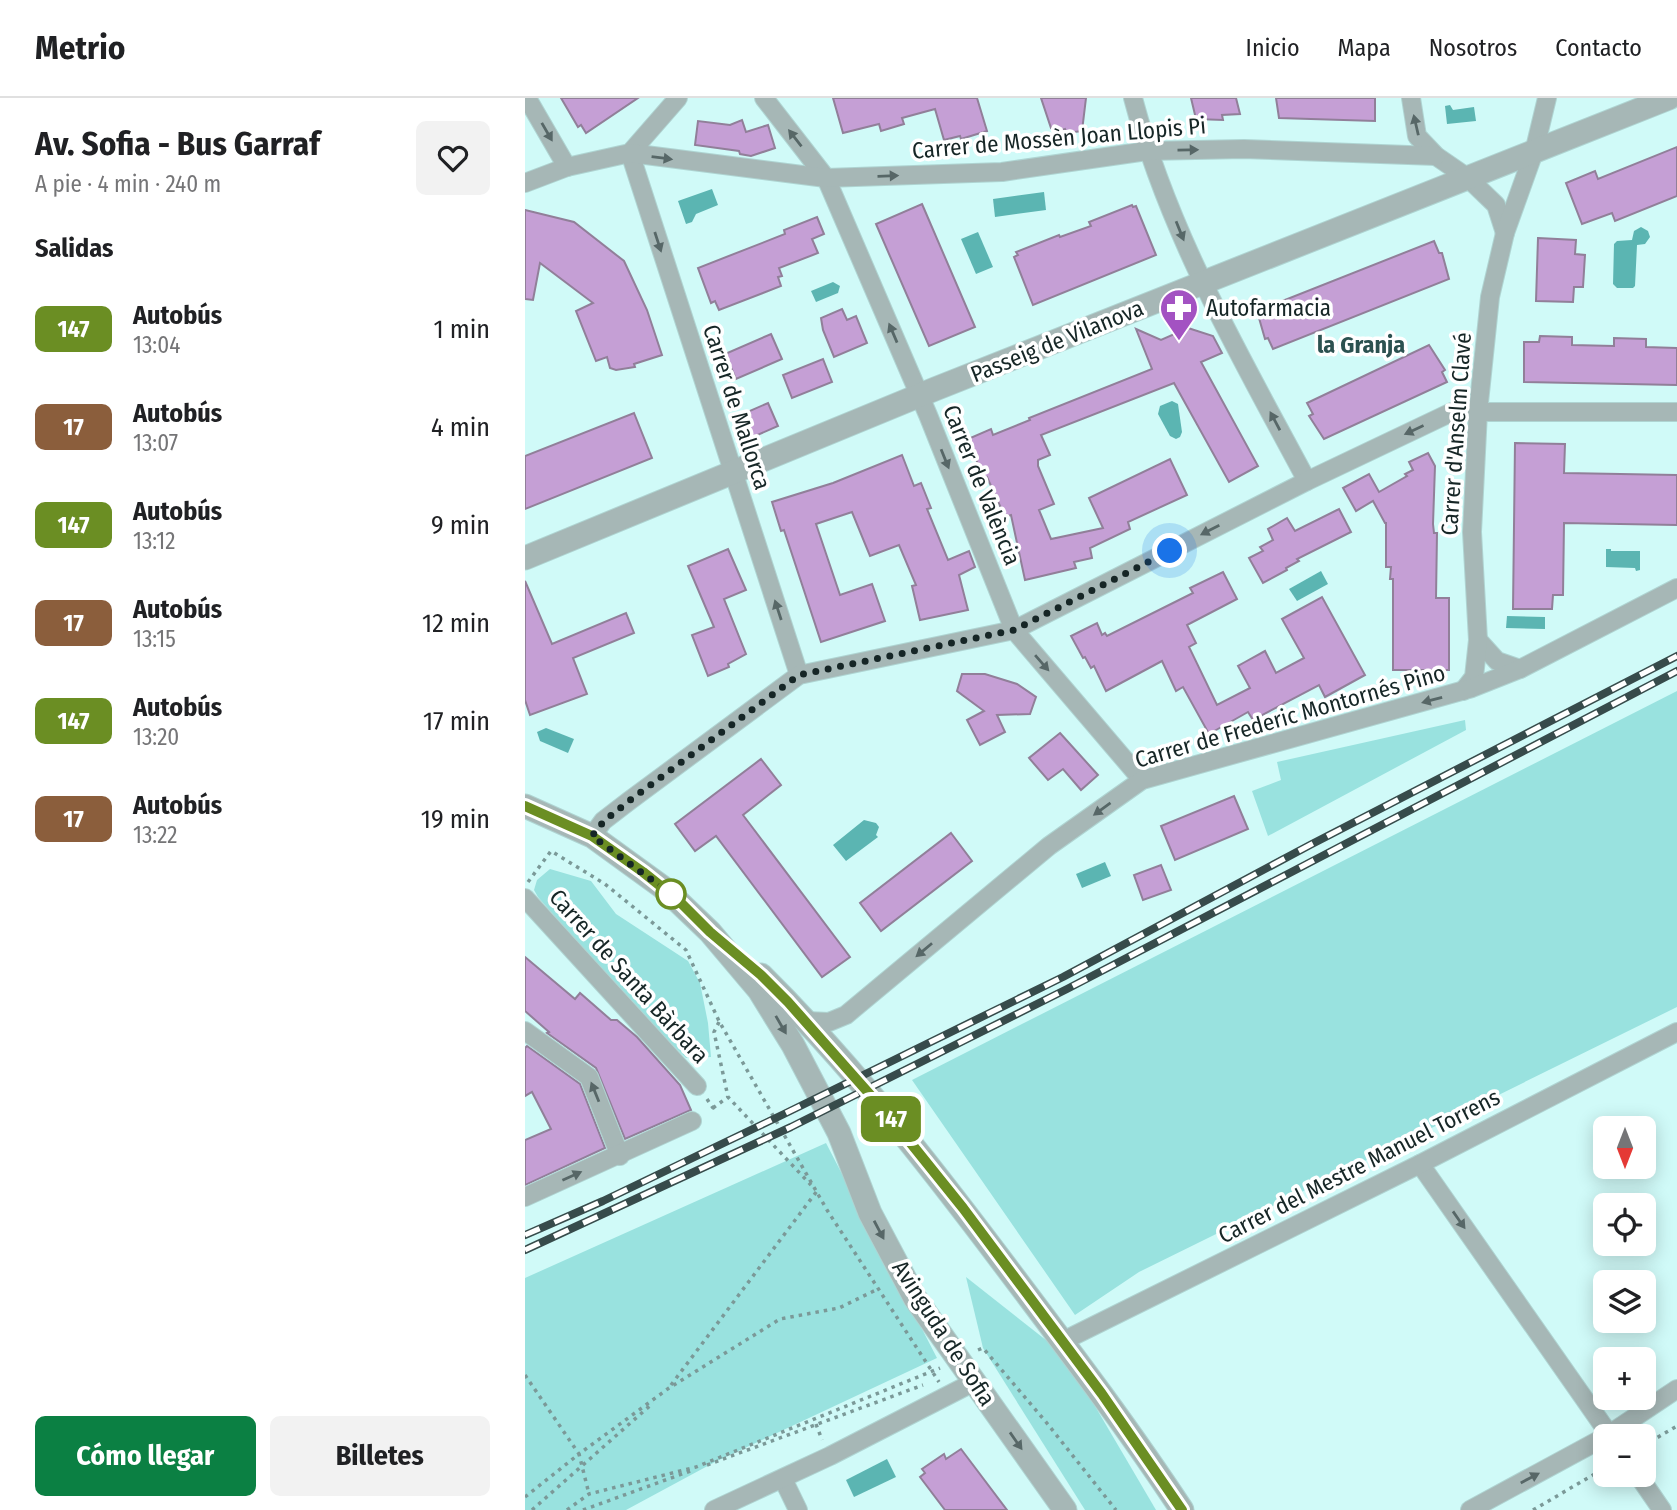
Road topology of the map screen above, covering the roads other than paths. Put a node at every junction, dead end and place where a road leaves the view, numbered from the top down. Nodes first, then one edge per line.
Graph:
1 (527, 98) edge
2 (678, 98) edge
3 (764, 98) edge
4 (1133, 98) edge
5 (1411, 98) edge
6 (1547, 98) edge
7 (1669, 98) edge
8 (1147, 151) junction
9 (1534, 152) junction
10 (630, 153) junction
11 (1436, 156) junction
12 (567, 167) junction
13 (826, 178) junction
14 (1468, 178) junction
15 (525, 183) edge
16 (1505, 233) junction
17 (1202, 284) junction
18 (919, 396) junction
19 (1478, 412) junction
20 (1677, 412) edge
21 (733, 474) junction
22 (1307, 481) junction
23 (525, 558) edge
24 (1677, 588) edge
25 (1014, 630) junction
26 (1478, 640) junction
27 (1520, 669) junction
28 (799, 675) junction
29 (1463, 691) junction
30 (1142, 780) junction
31 (525, 806) edge
32 (592, 836) junction
33 (525, 898) edge
34 (710, 932) junction
35 (806, 1021) junction
36 (525, 1031) edge
37 (1677, 1031) edge
38 (697, 1086) dead end
39 (692, 1121) dead end
40 (620, 1156) junction
41 (1420, 1164) junction
42 (525, 1197) edge
43 (1063, 1341) junction
44 (974, 1381) junction
45 (1677, 1389) edge
46 (1600, 1424) edge
47 (1626, 1424) edge
48 (1593, 1444) edge
49 (783, 1479) junction
50 (1646, 1487) edge
51 (714, 1510) edge
52 (797, 1510) edge
53 (1065, 1510) edge
54 (1182, 1510) edge
55 (1470, 1510) edge
56 (1662, 1510) edge

1 -> 12 street
2 - 10 street
13 -> 3 street, Carrer de València
4 - 8 street
11 -> 5 street
6 - 9 street, Carrer d'Anselm Clavé
7 - 9 street, Passeig de Vilanova
8 -> 11 street, Carrer de Mossèn Joan Llopis Pi
13 -> 8 street, Carrer de Mossèn Joan Llopis Pi
8 -> 17 street
9 - 14 street, Passeig de Vilanova
9 - 16 street, Carrer d'Anselm Clavé
10 - 12 street, Carrer de Mossèn Joan Llopis Pi
10 -> 13 street, Carrer de Mossèn Joan Llopis Pi
10 -> 21 street, Carrer de Mallorca
11 - 14 street
12 - 15 street, Carrer de Mossèn Joan Llopis Pi
18 -> 13 street, Carrer de València
14 - 16 street
14 - 17 street, Passeig de Vilanova
16 - 19 street, Carrer d'Anselm Clavé
17 - 18 street, Passeig de Vilanova
22 -> 17 street
18 - 21 street, Passeig de Vilanova
18 -> 25 street, Carrer de València
19 - 20 street
19 -> 22 street
19 - 26 street, Carrer d'Anselm Clavé
21 - 23 street, Passeig de Vilanova
28 -> 21 street, Carrer de Mallorca
22 -> 25 street
24 - 27 street, Carrer de Frederic Montornés Pino
25 - 28 street
25 -> 30 street, Carrer de València
26 - 27 street
26 - 29 street, Carrer d'Anselm Clavé
27 - 29 street, Carrer de Frederic Montornés Pino
28 - 32 street
29 -> 30 street, Carrer de Frederic Montornés Pino
30 -> 35 street, Carrer de Frederic Montornés Pino
31 - 32 street, Avinguda de Sofia
32 - 34 street, Avinguda de Sofia
33 - 38 street, Carrer de Santa Bàrbara
34 - 35 street, Avinguda de Sofia
34 -> 44 street, Avinguda de Sofia
35 - 43 street, Avinguda de Sofia
40 -> 36 street
37 - 41 street, Carrer del Mestre Manuel Torrens
39 - 40 street
42 -> 40 street
41 - 43 street, Carrer del Mestre Manuel Torrens
41 -> 46 street
43 - 54 street, Avinguda de Sofia
44 - 49 street
44 -> 53 street, Avinguda de Sofia
45 - 47 street
55 -> 48 street
49 - 51 street
49 - 52 street
50 - 56 street

